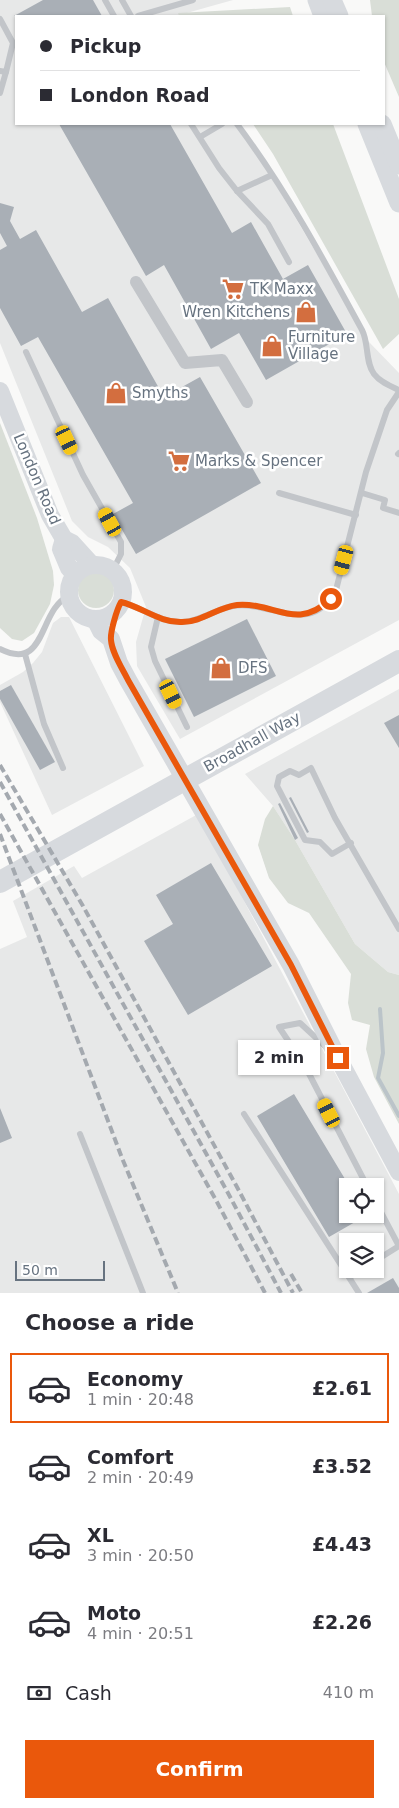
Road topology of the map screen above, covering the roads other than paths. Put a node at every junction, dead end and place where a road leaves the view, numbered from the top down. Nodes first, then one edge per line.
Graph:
1 (105, 0) edge
2 (122, 0) edge
3 (193, 0) edge
4 (317, 0) edge
5 (332, 0) edge
6 (113, 15) edge
7 (130, 15) edge
8 (141, 15) edge
9 (323, 15) edge
10 (339, 15) edge
11 (0, 19) edge
12 (3, 71) edge
13 (0, 93) edge
14 (192, 125) edge
15 (220, 125) edge
16 (238, 125) edge
17 (367, 125) edge
18 (382, 125) edge
19 (200, 137) junction
20 (399, 165) edge
21 (272, 175) junction
22 (237, 191) junction
23 (399, 203) edge
24 (289, 262) dead end
25 (136, 282) dead end
26 (26, 352) dead end
27 (0, 391) edge
28 (399, 391) edge
29 (247, 402) dead end
30 (279, 493) dead end
31 (362, 493) junction
32 (399, 513) edge
33 (356, 515) junction
34 (64, 539) junction
35 (92, 565) junction
36 (113, 570) junction
37 (75, 575) junction
38 (69, 596) junction
39 (118, 606) junction
40 (158, 618) junction
41 (95, 619) junction
42 (111, 639) junction
43 (0, 650) edge
44 (25, 654) junction
45 (399, 661) edge
46 (399, 679) edge
47 (187, 727) dead end
48 (230, 763) junction
49 (63, 768) dead end
50 (351, 843) junction
51 (0, 882) edge
52 (0, 899) edge
53 (399, 929) edge
54 (338, 1058) junction
55 (244, 1114) dead end
56 (80, 1134) dead end
57 (399, 1172) edge
58 (363, 1178) edge
59 (384, 1218) edge
60 (384, 1255) edge
61 (339, 1260) edge
62 (350, 1278) edge
63 (143, 1293) edge
64 (358, 1293) edge

1 - 6 lane
2 - 7 lane
3 - 8 lane
4 - 9 main road
5 - 10 main road
11 - 12 lane
12 - 13 lane
14 - 19 lane
15 - 19 lane
16 - 21 lane
17 - 23 main road
18 - 20 main road
19 - 22 lane
21 - 22 lane
21 - 28 lane
22 - 24 lane
25 - 29 street
26 - 36 lane
27 - 34 main road, London Road
28 - 31 lane
30 - 33 lane
31 - 32 lane
31 - 33 lane
33 - 40 lane
34 - 35 main road, London Road
34 - 37 main road, London Road
35 - 36 main road
35 - 37 main road
36 - 39 main road
37 - 38 main road
38 - 41 main road
38 - 44 lane
39 - 40 lane
39 - 41 main road
39 - 42 main road
40 - 47 lane
41 - 42 main road
42 - 54 main road
43 - 44 lane
44 - 49 lane
45 - 48 highway, Broadhall Way
46 - 48 highway, Broadhall Way
48 - 51 highway, Broadhall Way
48 - 52 highway, Broadhall Way
50 - 50 lane
50 - 53 lane
54 - 57 main road
54 - 58 lane
55 - 61 lane
56 - 63 lane
59 - 60 lane
62 - 64 lane

